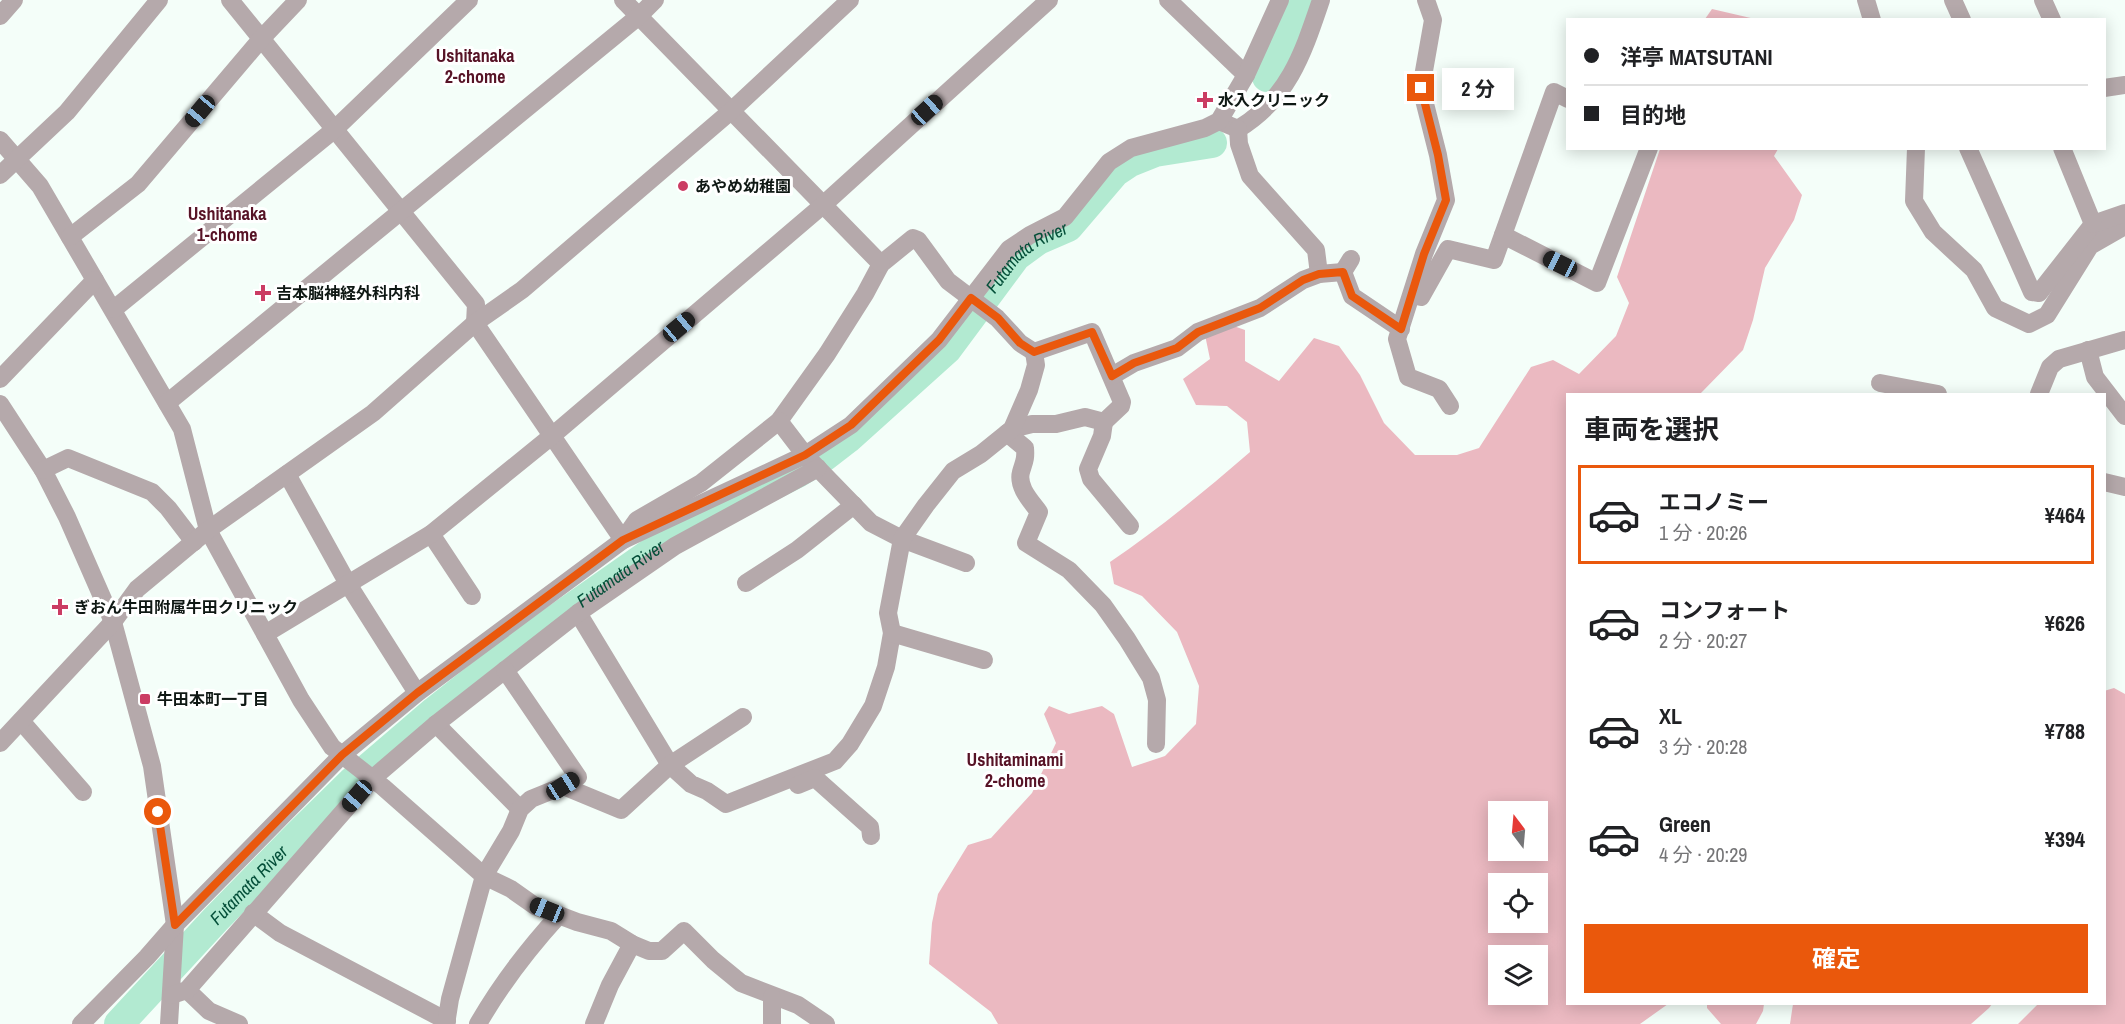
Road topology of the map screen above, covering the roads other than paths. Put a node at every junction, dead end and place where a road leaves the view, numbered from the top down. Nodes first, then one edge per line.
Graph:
1 (14, 0) edge
2 (159, 0) edge
3 (230, 0) edge
4 (298, 0) edge
5 (469, 0) edge
6 (623, 0) edge
7 (656, 0) edge
8 (850, 0) edge
9 (1048, 0) edge
10 (1168, 0) edge
11 (1280, 0) edge
12 (1321, 0) edge
13 (1426, 0) edge
14 (1866, 0) edge
15 (1953, 0) edge
16 (2043, 0) edge
17 (0, 16) edge
18 (639, 16) junction
19 (1871, 18) edge
20 (1961, 18) edge
21 (2051, 18) edge
22 (261, 39) junction
23 (1246, 75) junction
24 (2125, 85) edge
25 (2106, 88) edge
26 (1566, 98) edge
27 (732, 111) junction
28 (1219, 121) junction
29 (334, 129) junction
30 (1238, 129) junction
31 (0, 140) edge
32 (1648, 150) edge
33 (1916, 150) edge
34 (1969, 150) edge
35 (2063, 150) edge
36 (16, 158) junction
37 (0, 175) edge
38 (823, 205) junction
39 (402, 213) junction
40 (2125, 213) edge
41 (2093, 224) junction
42 (2125, 226) edge
43 (1503, 235) junction
44 (70, 237) junction
45 (881, 264) junction
46 (1319, 274) junction
47 (95, 280) junction
48 (1412, 294) junction
49 (971, 298) junction
50 (114, 309) junction
51 (475, 323) junction
52 (1401, 329) junction
53 (2125, 340) edge
54 (2088, 350) junction
55 (1034, 352) junction
56 (1112, 376) junction
57 (0, 379) edge
58 (1880, 383) dead end
59 (1933, 393) edge
60 (2039, 393) edge
61 (0, 404) edge
62 (167, 404) junction
63 (1450, 406) dead end
64 (2125, 416) edge
65 (779, 421) junction
66 (1104, 422) junction
67 (1010, 431) junction
68 (553, 435) junction
69 (805, 455) junction
70 (818, 468) junction
71 (43, 470) junction
72 (287, 474) junction
73 (2106, 482) edge
74 (2125, 487) edge
75 (711, 498) junction
76 (854, 505) junction
77 (723, 519) junction
78 (1130, 526) dead end
79 (431, 534) junction
80 (201, 536) junction
81 (902, 539) junction
82 (623, 540) junction
83 (966, 563) dead end
84 (348, 584) junction
85 (746, 584) dead end
86 (472, 596) dead end
87 (578, 614) junction
88 (113, 622) junction
89 (892, 633) junction
90 (265, 634) junction
91 (984, 660) dead end
92 (505, 670) junction
93 (417, 693) junction
94 (743, 717) dead end
95 (21, 721) junction
96 (436, 724) junction
97 (0, 743) edge
98 (1156, 744) dead end
99 (345, 758) junction
100 (670, 765) junction
101 (368, 777) junction
102 (563, 786) junction
103 (83, 792) dead end
104 (726, 804) junction
105 (520, 809) junction
106 (871, 836) dead end
107 (484, 876) junction
108 (253, 913) junction
109 (559, 915) junction
110 (175, 929) junction
111 (632, 944) junction
112 (177, 990) junction
113 (772, 997) junction
114 (220, 1020) edge
115 (446, 1022) edge
116 (600, 1022) edge
117 (81, 1024) edge
118 (169, 1024) edge
119 (238, 1024) edge
120 (478, 1024) edge
121 (772, 1024) edge
122 (826, 1024) edge

1 - 17 street
2 - 36 street
3 - 22 street
4 - 22 street
5 - 29 street
6 - 18 street
7 - 18 street
8 - 27 street
9 - 38 street
10 - 23 street
11 - 23 street
12 - 30 street
13 - 48 street
14 - 19 street
15 - 20 street
16 - 21 street
18 - 27 street
18 - 39 street
22 - 29 street
22 - 44 street
23 - 28 street
24 - 25 street
26 - 43 street
27 - 38 street
27 - 51 street
28 - 30 street
28 - 49 street
29 - 39 street
29 - 50 street
30 - 46 street
31 - 36 street
32 - 43 street
33 - 42 street
34 - 41 street
35 - 41 street
36 - 37 street
36 - 44 street
38 - 45 street
38 - 68 street
39 - 51 street
39 - 62 street
40 - 41 street
43 - 48 street
44 - 47 street
45 - 49 street
45 - 65 street
46 - 52 street
46 - 56 street
47 - 50 street
47 - 57 street
48 - 52 street
49 - 55 street
49 - 69 street
50 - 62 street
51 - 68 street
51 - 72 street
52 - 63 street
53 - 54 street
54 - 60 street
54 - 64 street
55 - 56 street
55 - 67 street
56 - 66 street
58 - 59 street
61 - 71 street
62 - 80 street
65 - 69 street
65 - 82 street
66 - 67 street
66 - 78 street
67 - 81 street
67 - 98 street
68 - 79 street
68 - 82 street
69 - 70 street
69 - 75 street
70 - 76 street
70 - 77 street
71 - 80 street
71 - 88 street
72 - 80 street
72 - 84 street
73 - 74 street
75 - 77 street
75 - 82 street
76 - 81 street
76 - 85 street
77 - 87 street
79 - 84 street
79 - 86 street
80 - 88 street
80 - 90 street
81 - 83 street
81 - 89 street
82 - 93 street
84 - 90 street
84 - 93 street
87 - 92 street
87 - 100 street
88 - 95 street
88 - 110 street
89 - 91 street
89 - 104 street
90 - 99 street
92 - 96 street
92 - 102 street
93 - 99 street
94 - 100 street
95 - 97 street
95 - 103 street
96 - 101 street
96 - 105 street
99 - 101 street
99 - 110 street
100 - 102 street
100 - 104 street
101 - 107 street
101 - 108 street
102 - 105 street
104 - 106 street
105 - 107 street
107 - 109 street
107 - 115 street
108 - 112 street
108 - 115 street
109 - 111 street
109 - 120 street
110 - 112 street
110 - 117 street
111 - 113 street
111 - 116 street
112 - 114 street
112 - 118 street
113 - 121 street
113 - 122 street
114 - 119 street

